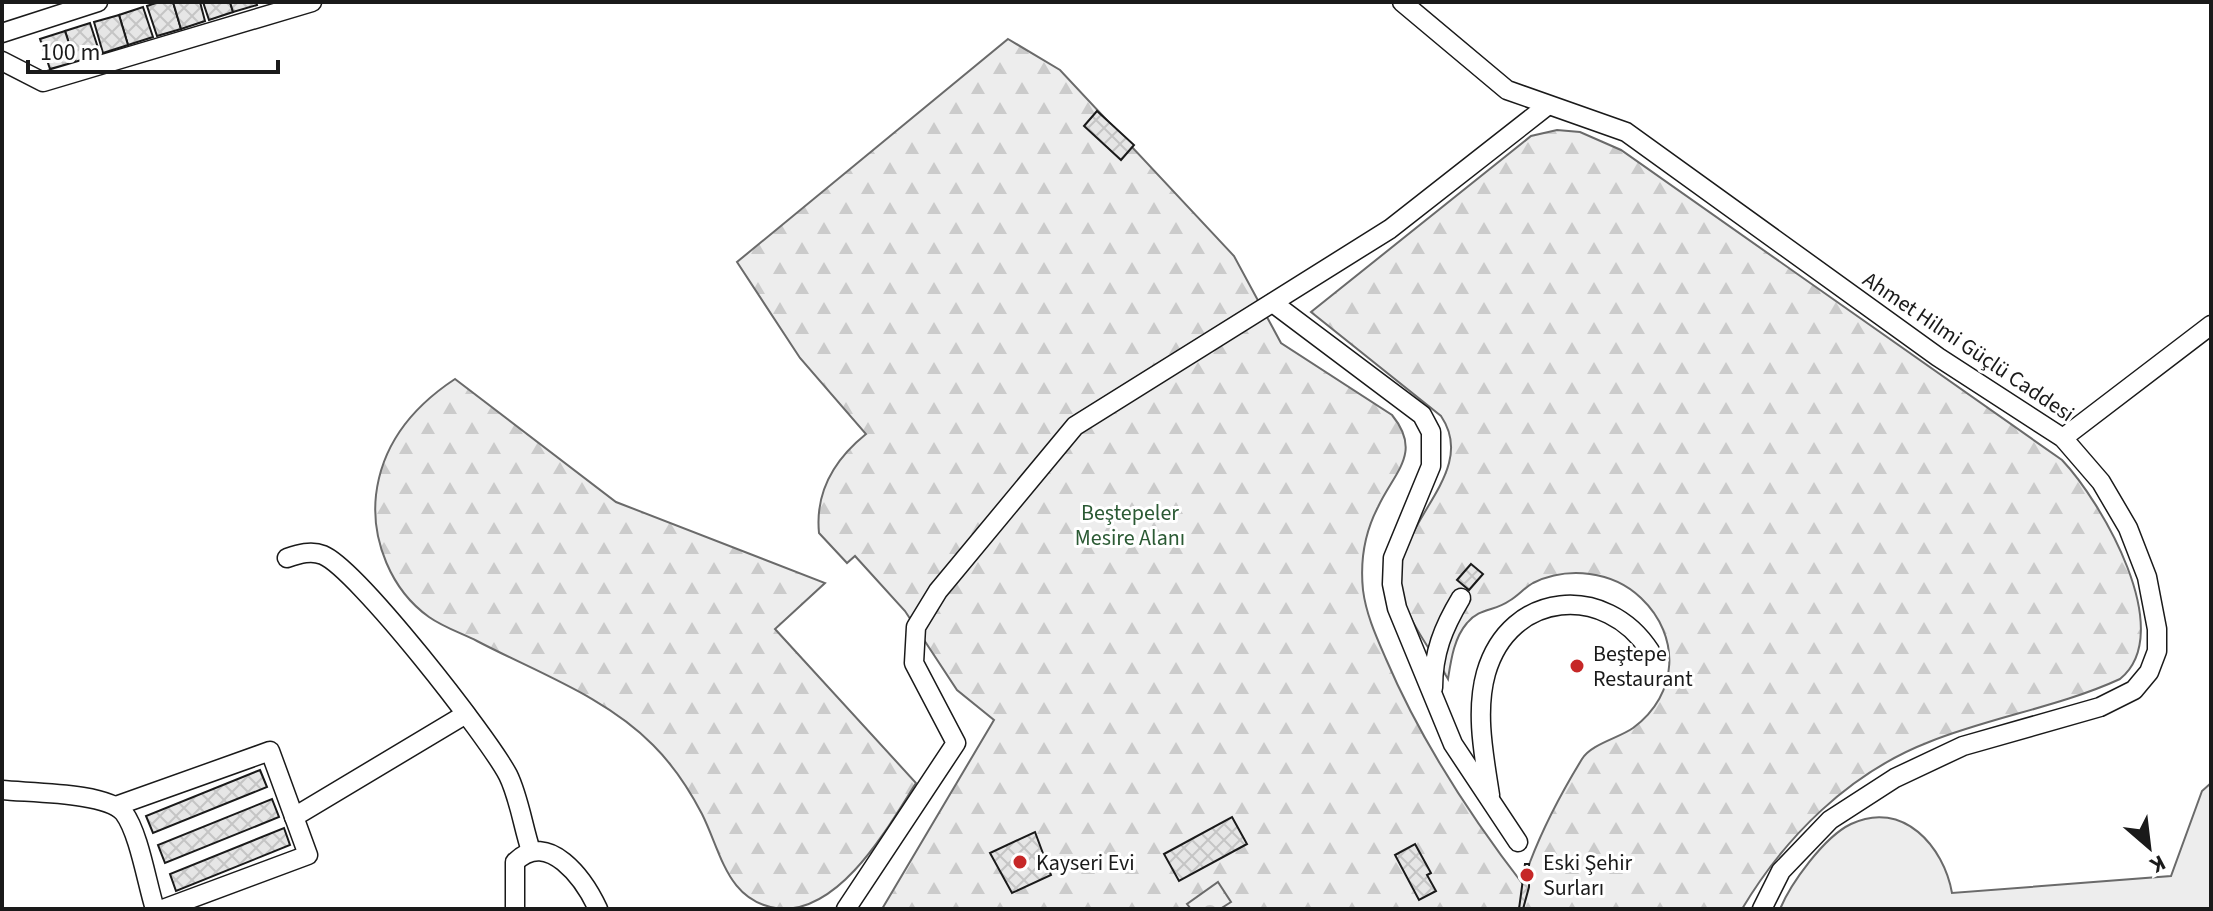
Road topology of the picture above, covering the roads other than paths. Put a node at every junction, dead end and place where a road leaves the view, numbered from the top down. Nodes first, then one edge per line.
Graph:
1 (98, 2) edge
2 (312, 2) edge
3 (1402, 2) edge
4 (2, 33) edge
5 (2, 61) edge
6 (1547, 106) junction
7 (1273, 303) junction
8 (2211, 325) edge
9 (2063, 438) junction
10 (287, 558) dead end
11 (1461, 598) dead end
12 (1650, 651) dead end
13 (1433, 696) junction
14 (466, 714) junction
15 (2, 790) edge
16 (1492, 802) junction
17 (116, 806) junction
18 (294, 817) junction
19 (1518, 842) dead end
20 (531, 851) junction
21 (155, 909) edge
22 (163, 909) edge
23 (515, 909) edge
24 (598, 909) edge
25 (846, 909) edge
26 (1762, 909) edge

1 - 4 street
2 - 5 street
3 - 6 street, Ahmet Hilmi Güçlü Caddesi
6 - 7 street
6 - 9 street, Ahmet Hilmi Güçlü Caddesi
7 - 13 street
7 - 25 street
8 - 9 street
9 - 26 street, Ahmet Hilmi Güçlü Caddesi
10 - 14 street
11 - 13 street
12 - 16 street
13 - 16 street
14 - 18 street
14 - 20 street
15 - 17 street
16 - 19 street
17 - 18 street
17 - 21 street
18 - 22 street
20 - 23 street
20 - 24 street

